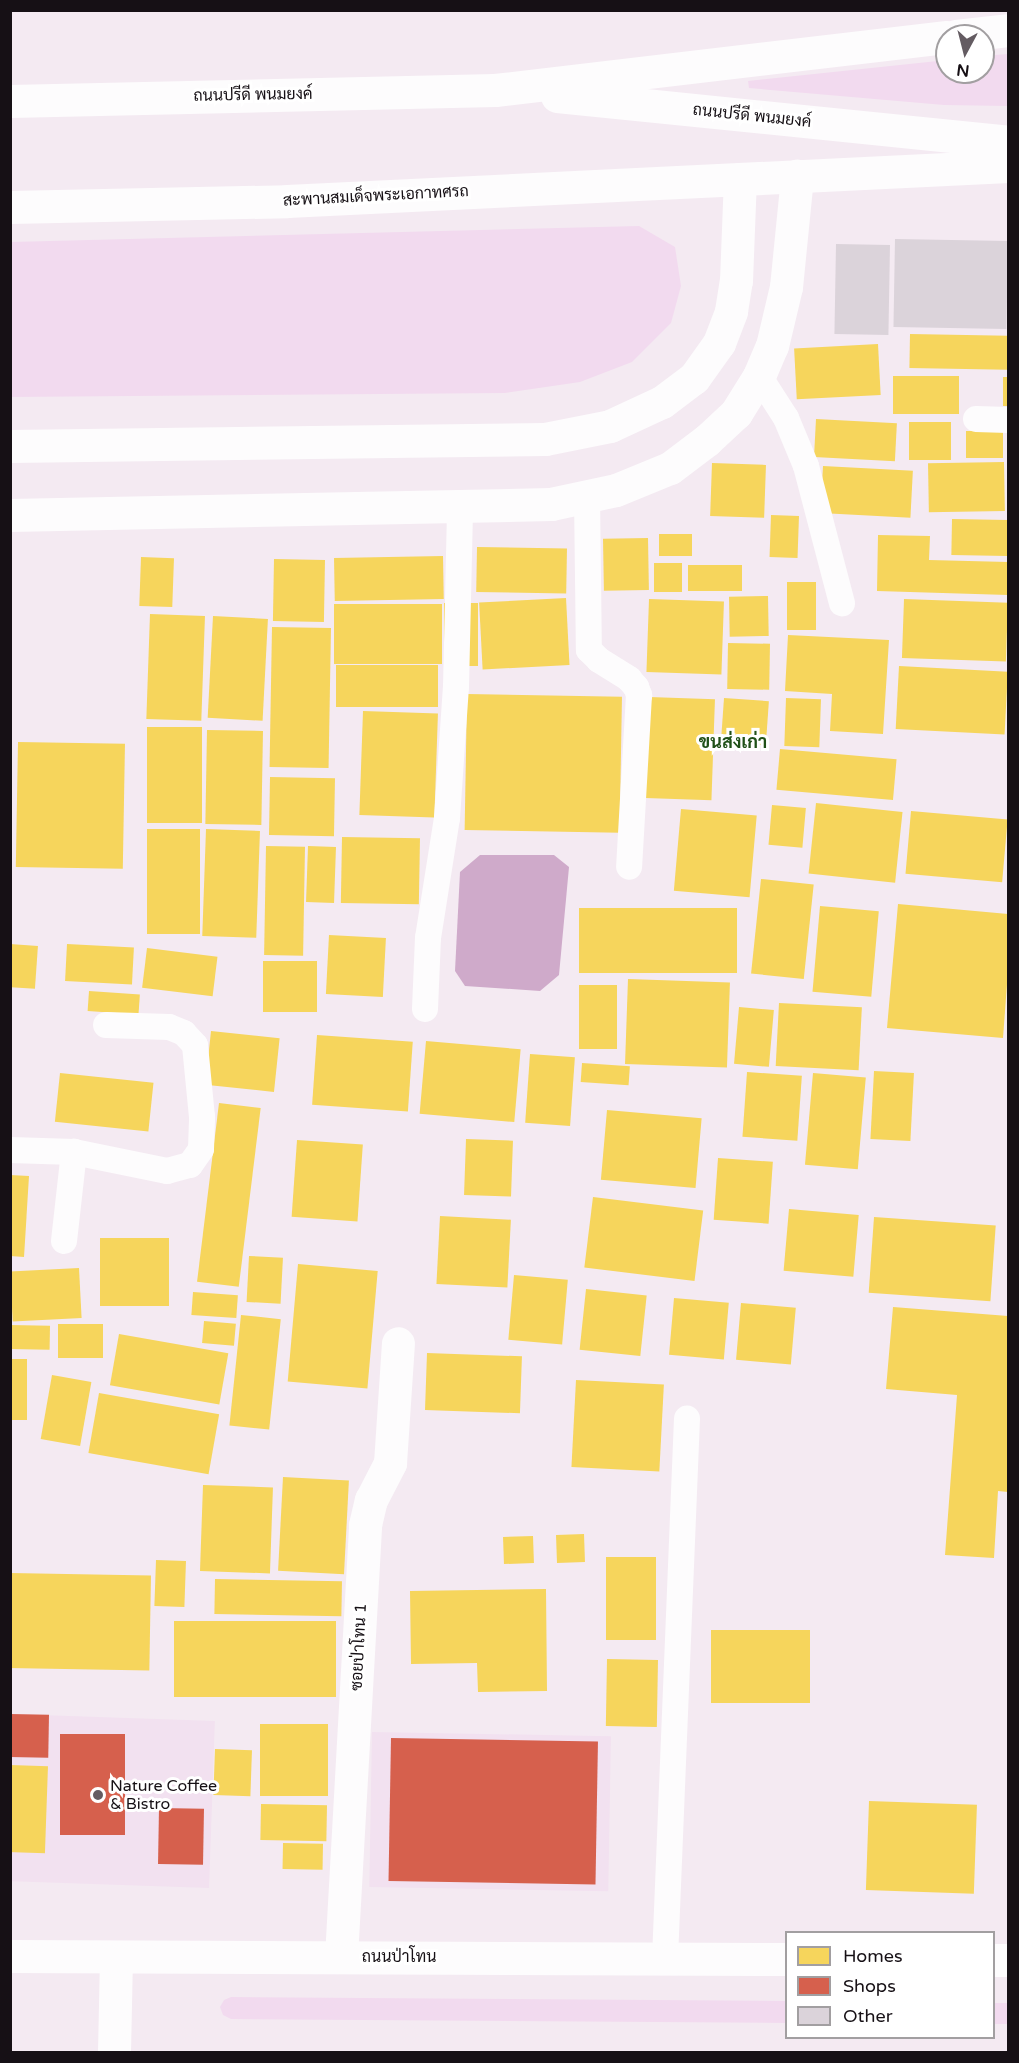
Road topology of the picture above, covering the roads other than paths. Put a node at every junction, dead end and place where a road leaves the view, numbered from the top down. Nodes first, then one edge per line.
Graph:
1 (935, 38) edge
2 (495, 90) junction
3 (10, 101) edge
4 (1008, 142) edge
5 (1008, 166) edge
6 (797, 176) junction
7 (740, 179) junction
8 (10, 207) edge
9 (759, 376) junction
10 (976, 419) dead end
11 (1008, 420) edge
12 (10, 446) edge
13 (587, 496) junction
14 (460, 506) junction
15 (10, 515) edge
16 (842, 603) dead end
17 (629, 867) dead end
18 (425, 1009) dead end
19 (106, 1024) dead end
20 (10, 1150) edge
21 (74, 1152) junction
22 (64, 1240) dead end
23 (398, 1343) dead end
24 (687, 1418) dead end
25 (10, 1956) edge
26 (116, 1957) junction
27 (341, 1957) junction
28 (665, 1959) junction
29 (785, 1959) edge
30 (114, 2052) edge

1 - 2 main road, ถนนปรีดี พนมยงค์
2 - 3 main road, ถนนปรีดี พนมยงค์
2 - 4 main road, ถนนปรีดี พนมยงค์
5 - 6 main road
6 - 7 main road
6 - 9 main road
7 - 8 main road, สะพานสมเด็จพระเอกาทศรถ
7 - 12 main road
9 - 13 main road
9 - 16 lane
10 - 11 lane
13 - 14 main road
13 - 17 lane
14 - 15 main road
14 - 18 lane
19 - 21 lane
20 - 21 lane
21 - 22 lane
23 - 27 main road, ซอยป่าโทน 1
24 - 28 lane
25 - 26 main road, ถนนป่าโทน
26 - 27 main road, ถนนป่าโทน
26 - 30 main road
27 - 28 main road, ถนนป่าโทน
28 - 29 main road, ถนนป่าโทน

